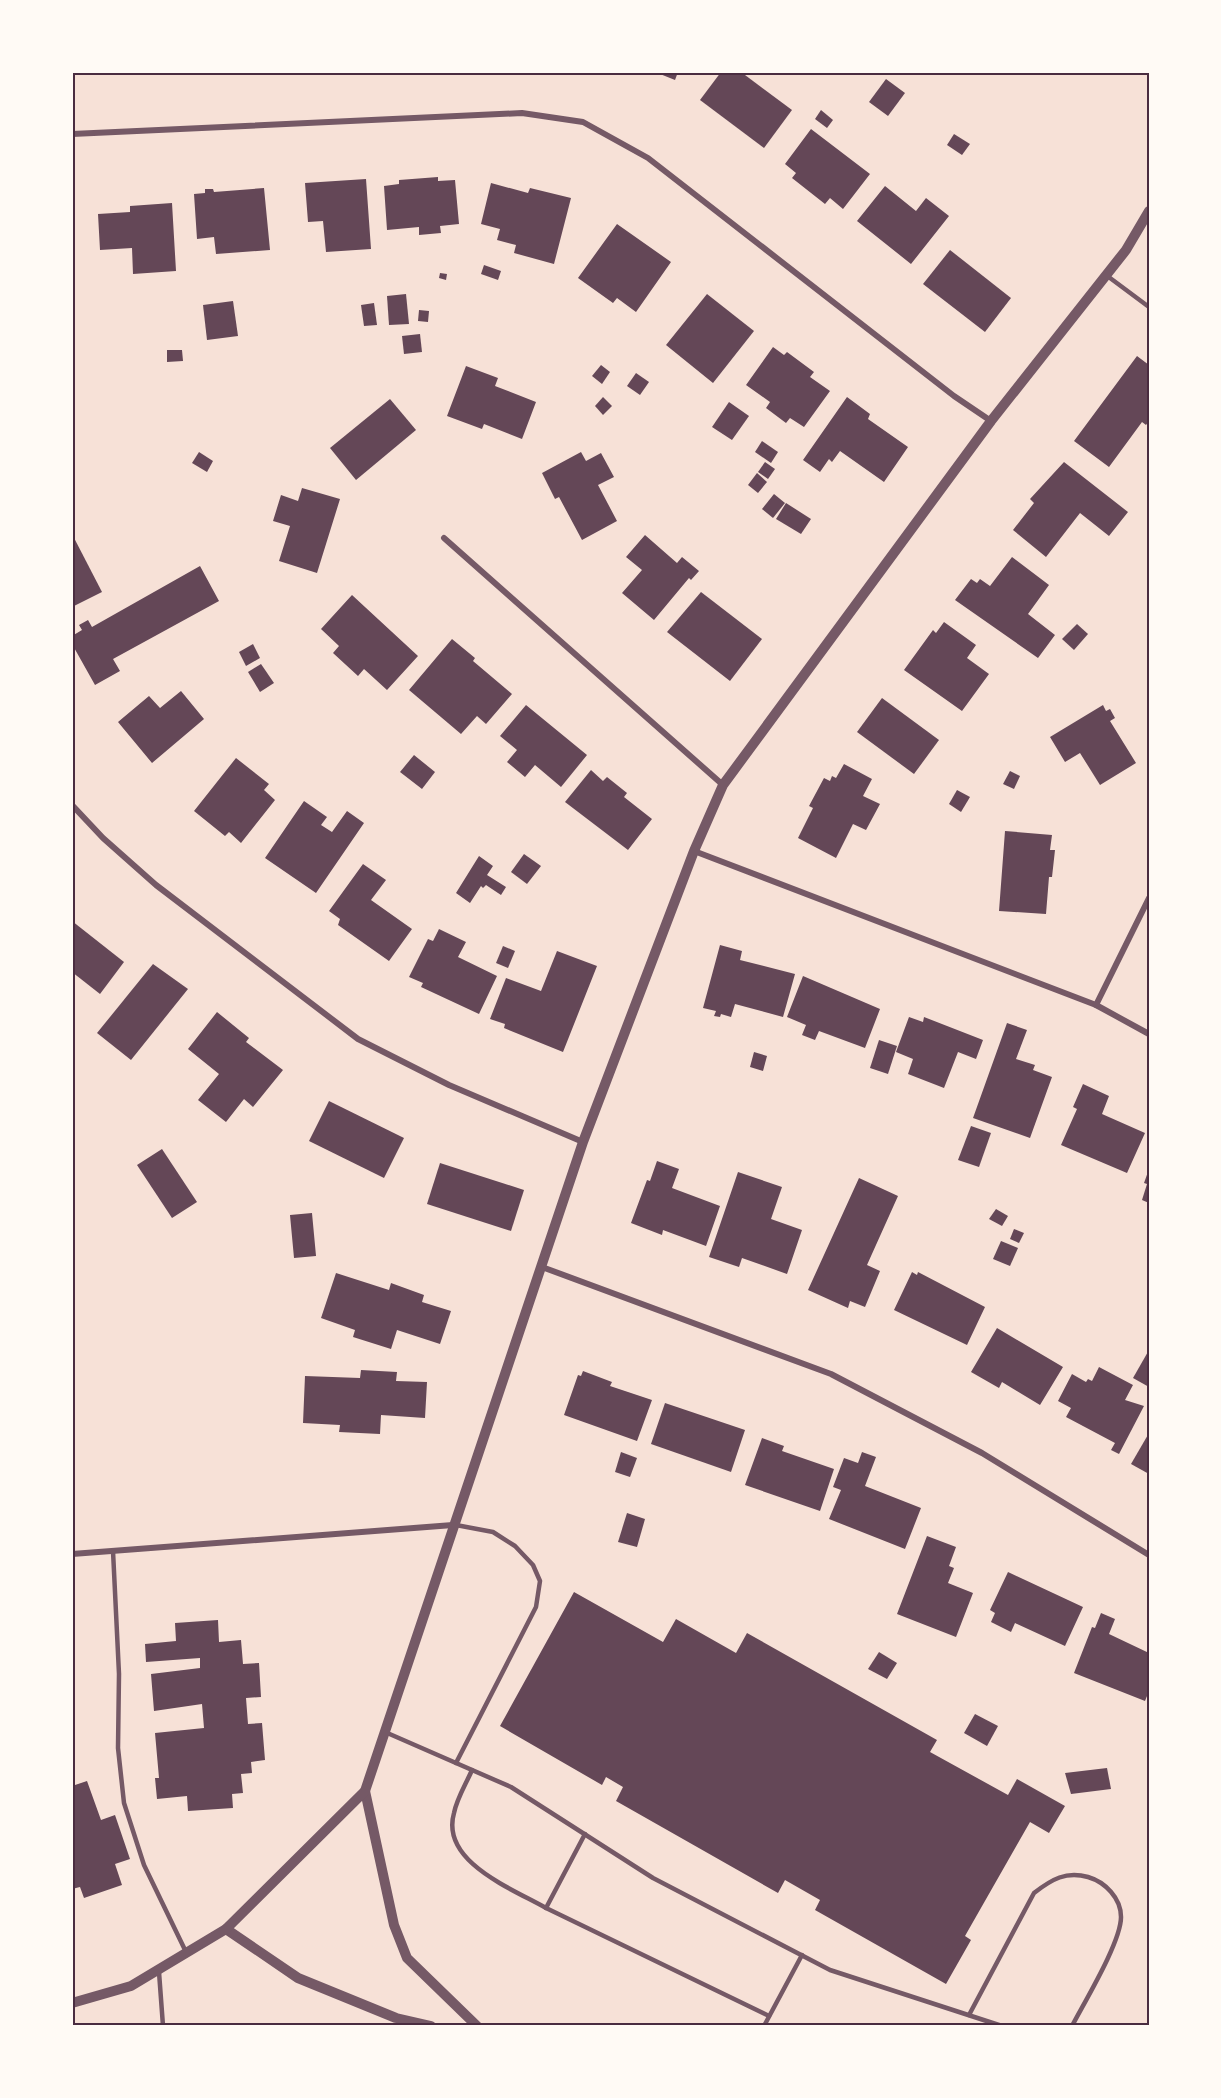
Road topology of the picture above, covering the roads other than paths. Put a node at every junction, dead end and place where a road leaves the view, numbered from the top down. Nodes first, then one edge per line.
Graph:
1 (72, 134) edge
2 (1149, 211) edge
3 (1106, 275) junction
4 (1149, 307) edge
5 (991, 421) junction
6 (444, 538) dead end
7 (723, 785) junction
8 (72, 805) edge
9 (694, 851) junction
10 (1149, 898) edge
11 (1096, 1005) junction
12 (1149, 1034) edge
13 (583, 1142) junction
14 (542, 1267) junction
15 (453, 1524) junction
16 (113, 1551) junction
17 (72, 1554) edge
18 (1149, 1555) edge
19 (385, 1732) junction
20 (456, 1763) junction
21 (472, 1770) junction
22 (365, 1791) junction
23 (585, 1834) junction
24 (546, 1908) junction
25 (226, 1929) junction
26 (186, 1953) junction
27 (802, 1955) junction
28 (159, 1969) junction
29 (72, 2003) edge
30 (969, 2015) junction
31 (769, 2016) junction
32 (398, 2022) edge
33 (163, 2026) edge
34 (431, 2026) edge
35 (477, 2026) edge
36 (764, 2026) edge
37 (1002, 2026) edge
38 (1072, 2026) edge

1 - 5 street
2 - 3 street
3 - 4 lane
3 - 5 street
5 - 7 street
6 - 7 street
7 - 9 street
8 - 13 street
9 - 11 street
9 - 13 street
10 - 11 street
11 - 12 street
13 - 14 street
14 - 15 street
14 - 18 street
15 - 16 street
15 - 19 street
15 - 20 lane
16 - 17 street
16 - 26 lane
19 - 20 lane
19 - 22 street
20 - 21 lane
21 - 23 lane
21 - 24 lane
22 - 25 street
22 - 35 street
23 - 24 lane
23 - 27 lane
24 - 31 lane
25 - 26 street
25 - 32 street
26 - 28 street
27 - 30 lane
27 - 31 lane
28 - 29 street
28 - 33 lane
30 - 37 lane
30 - 38 lane
31 - 36 lane
32 - 34 street

